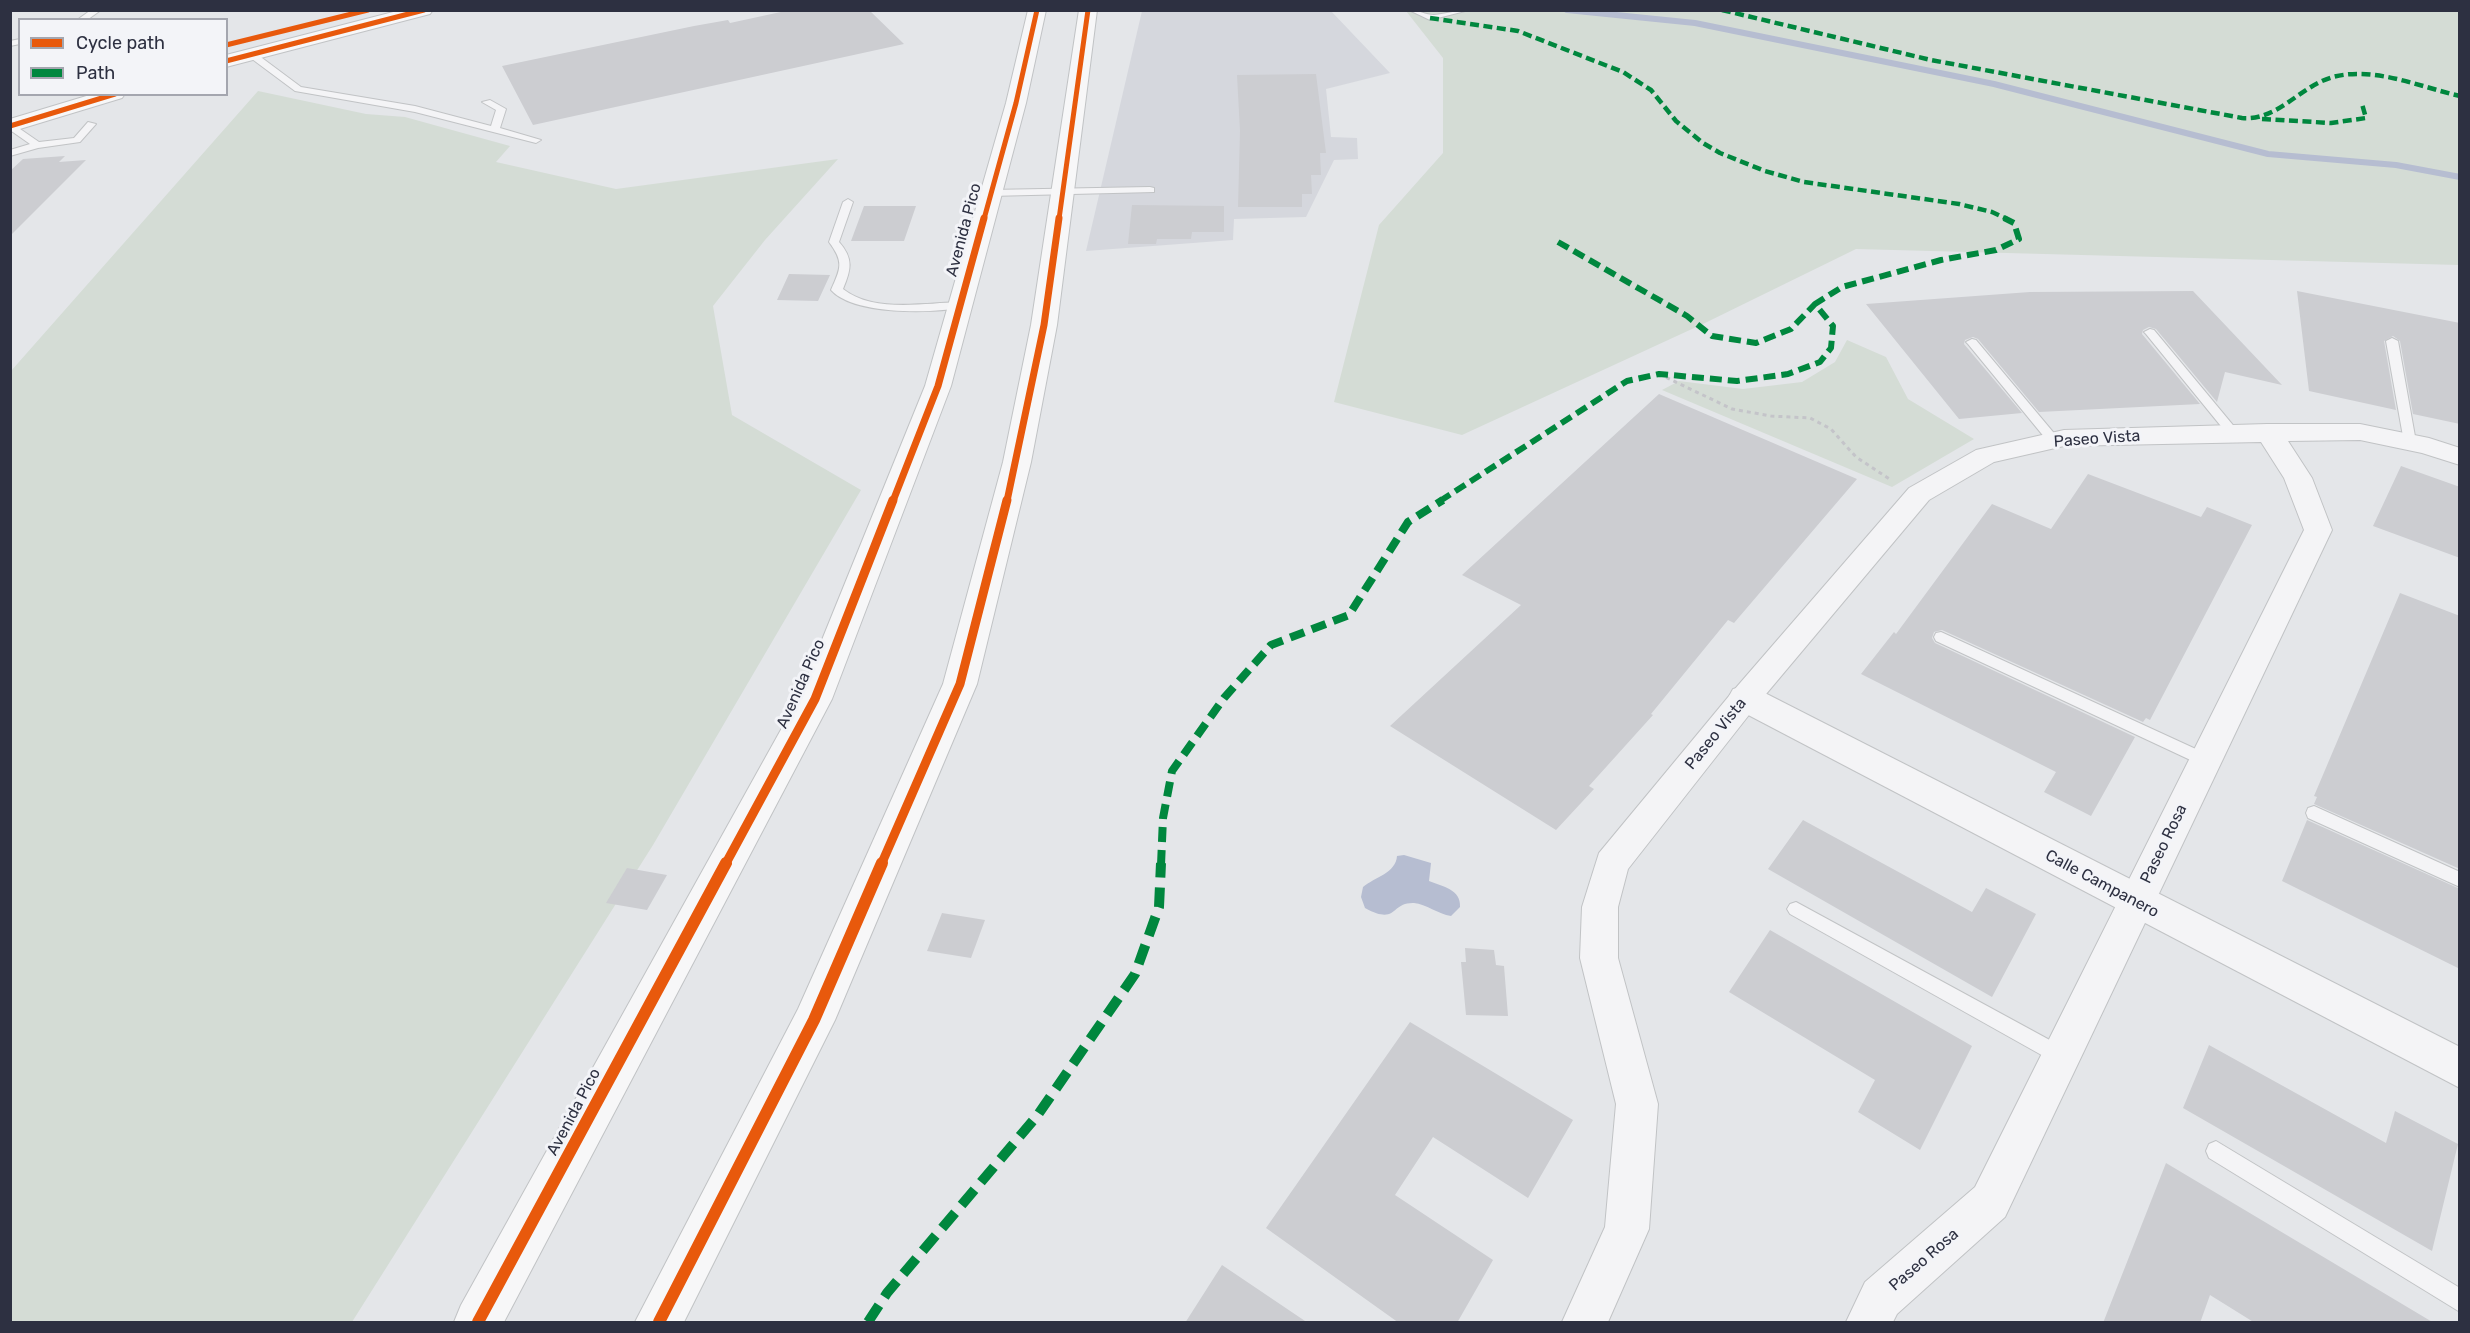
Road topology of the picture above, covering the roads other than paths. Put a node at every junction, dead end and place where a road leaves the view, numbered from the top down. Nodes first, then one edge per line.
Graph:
1 (97, 10) edge
2 (368, 10) edge
3 (424, 10) edge
4 (1037, 10) edge
5 (1088, 10) edge
6 (1413, 10) edge
7 (1465, 10) edge
8 (84, 18) edge
9 (228, 45) edge
10 (251, 54) junction
11 (228, 61) edge
12 (57, 96) edge
13 (107, 96) edge
14 (487, 102) dead end
15 (11, 122) edge
16 (91, 124) dead end
17 (495, 128) junction
18 (536, 140) dead end
19 (37, 145) junction
20 (10, 153) edge
21 (1150, 190) dead end
22 (1063, 191) junction
23 (990, 193) junction
24 (848, 202) dead end
25 (960, 305) junction
26 (2150, 332) dead end
27 (2392, 341) dead end
28 (1972, 342) dead end
29 (2250, 433) junction
30 (2054, 441) junction
31 (2410, 442) junction
32 (2460, 457) edge
33 (1941, 637) dead end
34 (1745, 698) junction
35 (2205, 760) junction
36 (2314, 813) dead end
37 (2460, 880) edge
38 (2136, 902) junction
39 (1796, 909) dead end
40 (2061, 1056) junction
41 (2460, 1069) edge
42 (2216, 1151) dead end
43 (2460, 1301) edge
44 (478, 1323) edge
45 (659, 1323) edge
46 (1585, 1323) edge
47 (1869, 1323) edge

1 - 8 lane
2 - 9 main road
3 - 10 main road
4 - 23 main road, Avenida Pico
5 - 22 main road
6 - 7 lane
10 - 11 main road
10 - 17 lane
12 - 15 main road
13 - 15 main road
14 - 17 lane
15 - 19 lane
16 - 19 lane
17 - 18 lane
19 - 20 lane
21 - 22 lane
22 - 23 lane
22 - 45 main road
23 - 25 main road, Avenida Pico
24 - 25 lane
25 - 44 main road, Avenida Pico
26 - 29 lane
27 - 31 lane
28 - 30 lane
29 - 30 street, Paseo Vista
29 - 31 street, Paseo Vista
29 - 35 street, Paseo Rosa
30 - 34 street, Paseo Vista
31 - 32 street, Paseo Vista
33 - 35 lane
34 - 38 street, Calle Campanero
34 - 46 street, Paseo Vista
35 - 38 street, Paseo Rosa
36 - 37 lane
38 - 40 street, Paseo Rosa
38 - 41 street, Calle Campanero
39 - 40 lane
40 - 47 street, Paseo Rosa
42 - 43 lane

